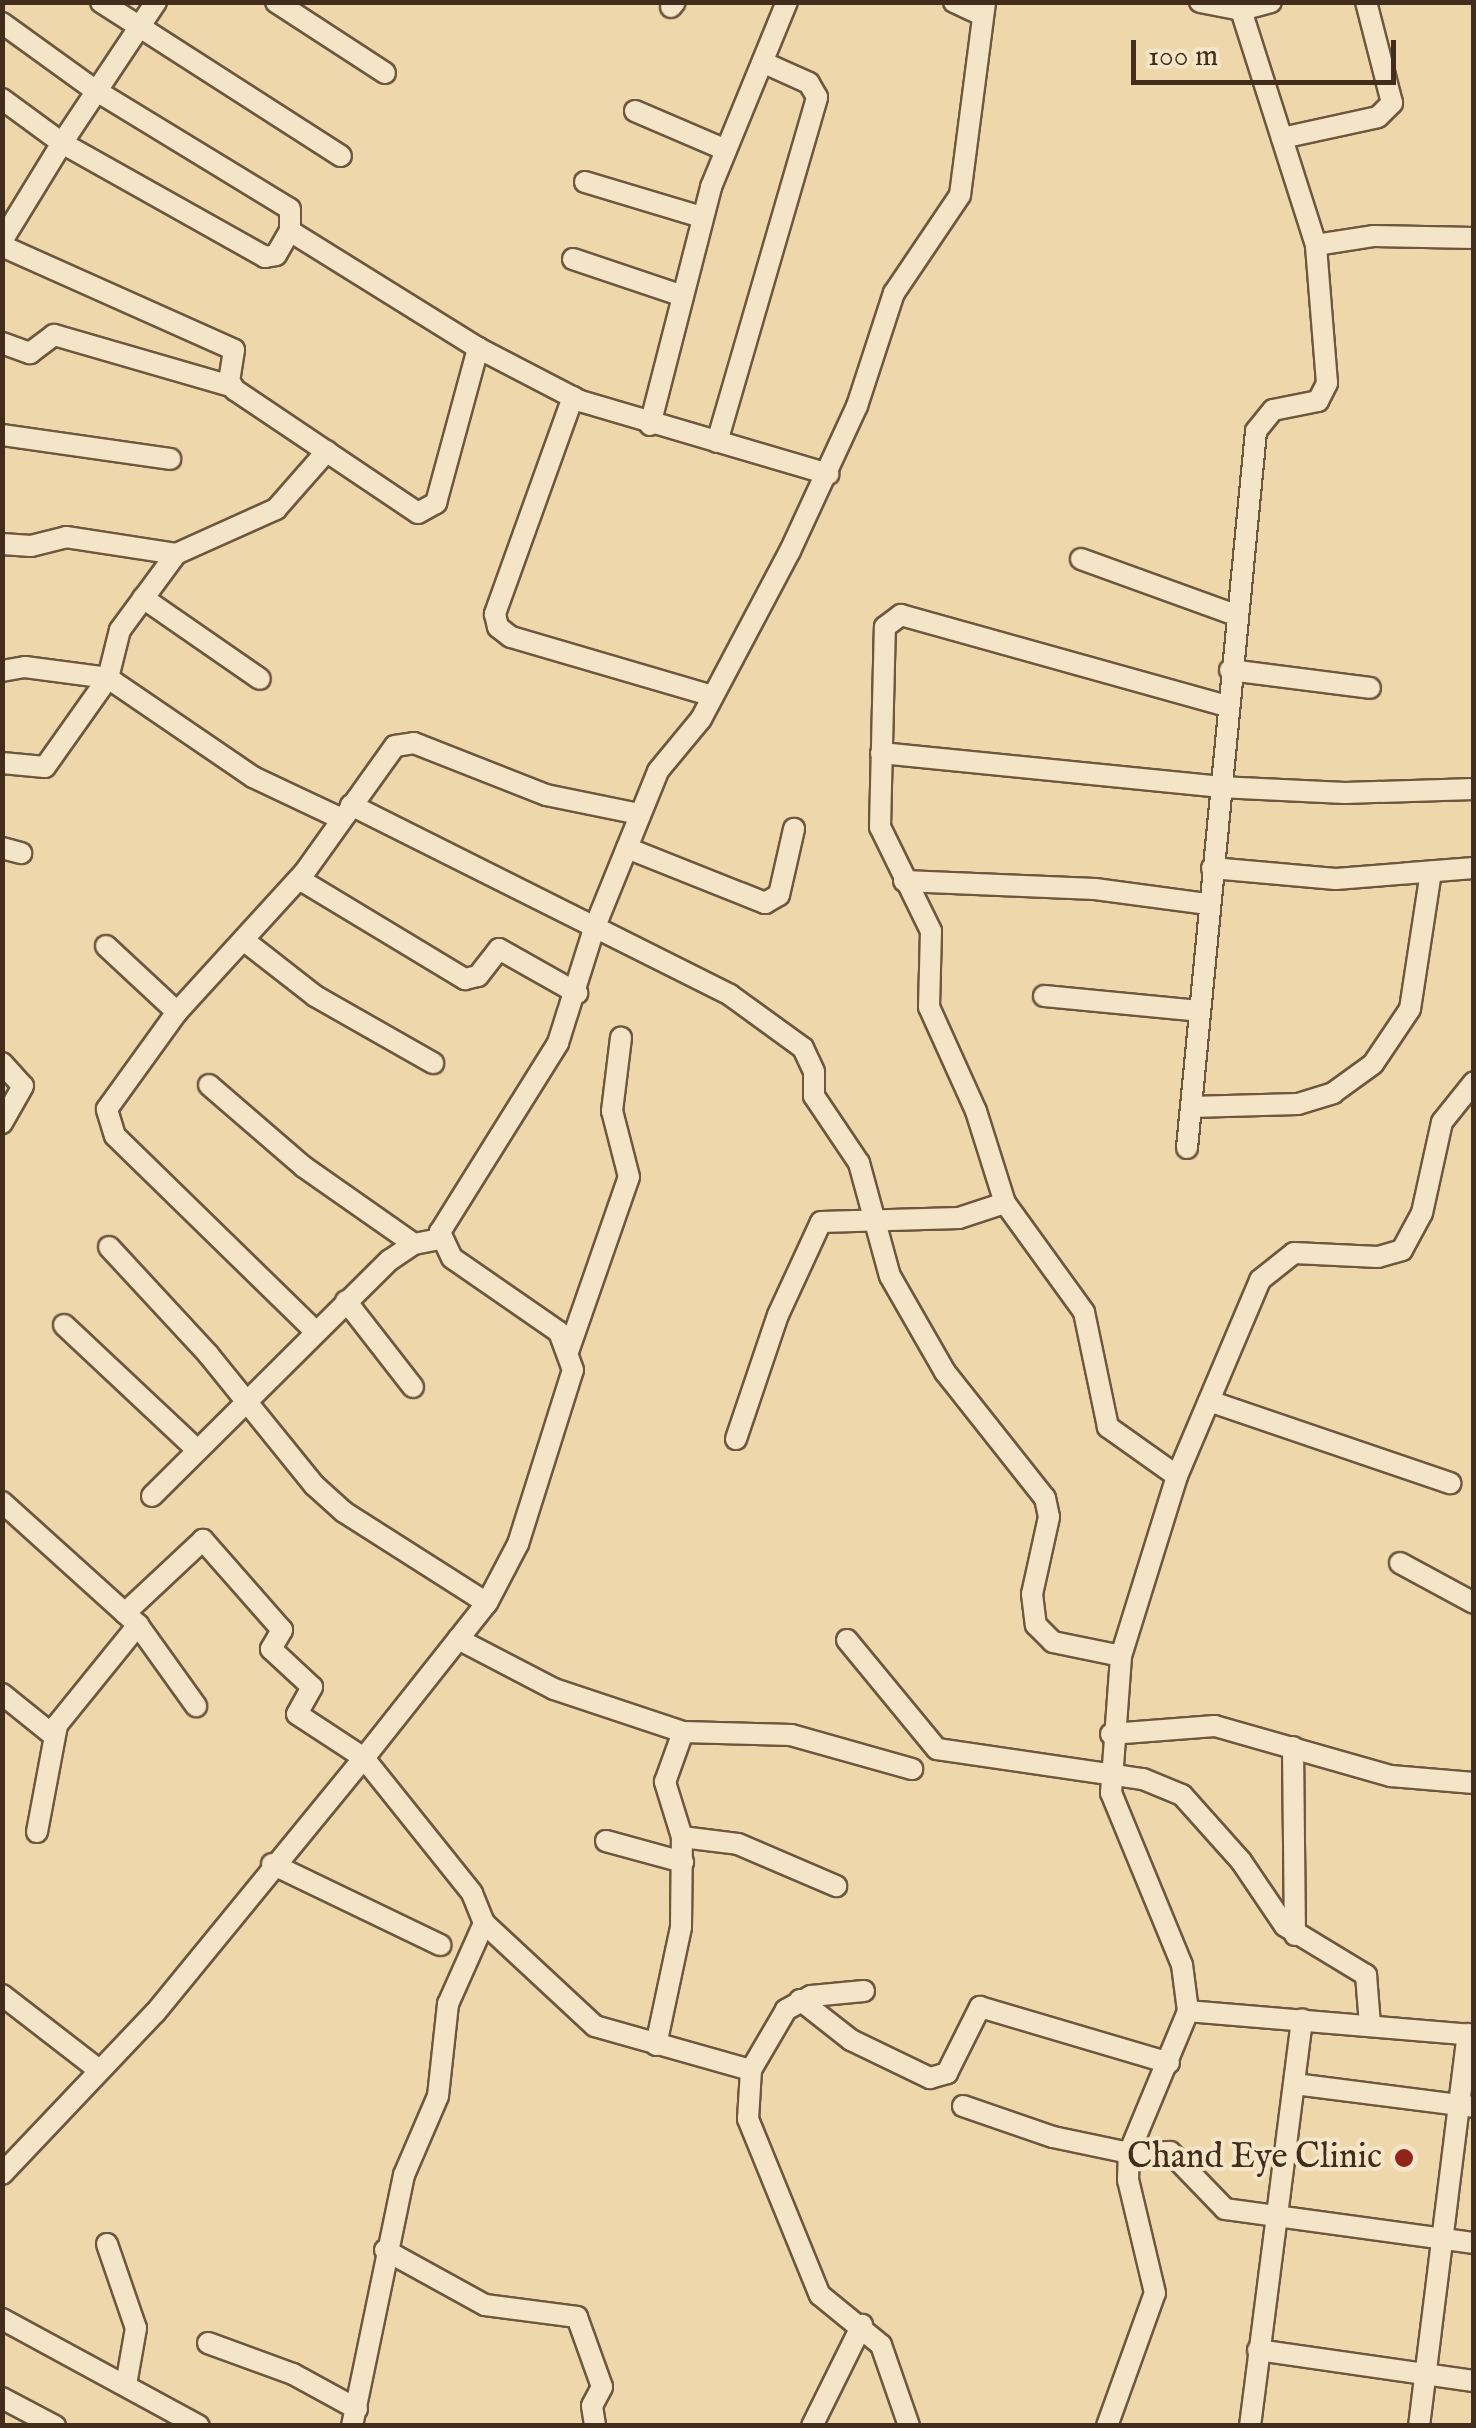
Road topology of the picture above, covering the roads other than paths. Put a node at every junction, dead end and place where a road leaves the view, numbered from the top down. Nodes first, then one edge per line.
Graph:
1 (101, 2) edge
2 (156, 2) edge
3 (276, 2) edge
4 (787, 2) edge
5 (954, 2) edge
6 (1200, 2) edge
7 (1271, 2) edge
8 (1366, 2) edge
9 (982, 8) edge
10 (1241, 10) junction
11 (2, 22) edge
12 (138, 29) junction
13 (762, 62) junction
14 (384, 73) dead end
15 (95, 90) junction
16 (2, 99) edge
17 (635, 111) dead end
18 (1282, 138) junction
19 (62, 143) junction
20 (726, 150) junction
21 (341, 156) dead end
22 (585, 182) dead end
23 (702, 218) junction
24 (290, 231) junction
25 (1474, 238) edge
26 (2, 244) edge
27 (1316, 245) junction
28 (573, 259) dead end
29 (683, 296) junction
30 (2, 343) edge
31 (478, 348) junction
32 (231, 386) junction
33 (572, 397) junction
34 (650, 425) junction
35 (2, 435) edge
36 (717, 442) junction
37 (327, 451) junction
38 (170, 459) dead end
39 (828, 474) junction
40 (2, 544) edge
41 (176, 554) junction
42 (1081, 558) dead end
43 (143, 598) junction
44 (1236, 615) junction
45 (1230, 670) junction
46 (2, 671) edge
47 (108, 678) junction
48 (260, 679) dead end
49 (1370, 688) dead end
50 (713, 696) junction
51 (1227, 706) junction
52 (882, 753) junction
53 (2, 764) edge
54 (1219, 787) junction
55 (1474, 789) edge
56 (346, 812) junction
57 (639, 814) junction
58 (794, 829) dead end
59 (626, 848) junction
60 (1212, 868) junction
61 (1474, 868) edge
62 (1431, 872) junction
63 (299, 879) junction
64 (904, 881) junction
65 (1208, 904) junction
66 (594, 929) junction
67 (246, 942) junction
68 (106, 946) dead end
69 (577, 994) junction
70 (1044, 996) dead end
71 (1199, 1011) junction
72 (177, 1012) junction
73 (621, 1038) dead end
74 (433, 1063) dead end
75 (2, 1064) edge
76 (1474, 1082) edge
77 (209, 1085) dead end
78 (1191, 1107) junction
79 (2, 1123) edge
80 (1187, 1148) dead end
81 (1004, 1204) junction
82 (878, 1220) junction
83 (439, 1239) junction
84 (414, 1244) junction
85 (109, 1248) dead end
86 (346, 1300) junction
87 (64, 1324) dead end
88 (315, 1331) junction
89 (569, 1348) junction
90 (413, 1387) dead end
91 (246, 1399) junction
92 (1209, 1401) junction
93 (736, 1440) dead end
94 (194, 1448) junction
95 (1177, 1476) junction
96 (1450, 1483) dead end
97 (152, 1496) dead end
98 (2, 1502) edge
99 (1400, 1563) dead end
100 (487, 1603) junction
101 (1474, 1603) edge
102 (132, 1619) junction
103 (458, 1638) junction
104 (846, 1640) dead end
105 (1120, 1656) junction
106 (2, 1694) edge
107 (196, 1706) dead end
108 (683, 1732) junction
109 (1111, 1734) junction
110 (54, 1736) junction
111 (1293, 1747) junction
112 (364, 1758) junction
113 (912, 1768) dead end
114 (1108, 1772) junction
115 (1474, 1783) edge
116 (37, 1832) dead end
117 (682, 1837) junction
118 (606, 1841) dead end
119 (682, 1862) junction
120 (272, 1864) junction
121 (836, 1886) dead end
122 (484, 1924) junction
123 (1295, 1935) junction
124 (440, 1944) dead end
125 (864, 1991) dead end
126 (2, 1995) edge
127 (800, 2000) junction
128 (1188, 2011) junction
129 (1302, 2020) junction
130 (1370, 2026) junction
131 (1471, 2035) edge
132 (656, 2045) junction
133 (1169, 2064) junction
134 (99, 2070) junction
135 (751, 2070) junction
136 (1295, 2084) junction
137 (1465, 2105) edge
138 (963, 2106) dead end
139 (1129, 2153) junction
140 (2, 2174) edge
141 (1274, 2219) junction
142 (1438, 2240) junction
143 (1474, 2243) edge
144 (107, 2244) dead end
145 (385, 2250) junction
146 (2, 2319) edge
147 (862, 2325) junction
148 (208, 2344) dead end
149 (1258, 2350) junction
150 (1424, 2374) junction
151 (1474, 2382) edge
152 (126, 2385) junction
153 (2, 2398) edge
154 (355, 2417) edge
155 (54, 2426) edge
156 (199, 2426) edge
157 (595, 2426) edge
158 (812, 2426) edge
159 (909, 2426) edge
160 (1107, 2426) edge
161 (1250, 2426) edge
162 (1419, 2426) edge

1 - 12 street
2 - 12 street
3 - 14 street
4 - 13 street
5 - 9 street
6 - 10 street
7 - 10 street
8 - 18 street
9 - 39 street
10 - 18 street
11 - 15 street
12 - 15 street
12 - 21 street
13 - 20 street
13 - 36 street
15 - 19 street
15 - 24 street
16 - 19 street
17 - 20 street
18 - 27 street
19 - 24 street
19 - 26 street
20 - 23 street
22 - 23 street
23 - 29 street
24 - 31 street
25 - 27 street
26 - 32 street
27 - 44 street
28 - 29 street
29 - 34 street
30 - 32 street
31 - 33 street
31 - 37 street
32 - 37 street
33 - 34 street
33 - 50 street
34 - 36 street
35 - 38 street
36 - 39 street
37 - 41 street
39 - 50 street
40 - 41 street
41 - 43 street
42 - 44 street
43 - 47 street
43 - 48 street
44 - 45 street
45 - 49 street
45 - 51 street
46 - 47 street
47 - 53 street
47 - 56 street
50 - 57 street
51 - 52 street
51 - 54 street
52 - 54 street
52 - 64 street
54 - 55 street
54 - 60 street
56 - 57 street
56 - 63 street
56 - 66 street
57 - 59 street
58 - 59 street
59 - 66 street
60 - 62 street
60 - 65 street
61 - 62 street
62 - 78 street
63 - 67 street
63 - 69 street
64 - 65 street
64 - 81 street
65 - 71 street
66 - 69 street
66 - 82 street
67 - 72 street
67 - 74 street
68 - 72 street
69 - 83 street
70 - 71 street
71 - 78 street
72 - 88 street
73 - 89 street
75 - 79 street
76 - 92 street
77 - 84 street
78 - 80 street
81 - 82 street
81 - 95 street
82 - 93 street
82 - 105 street
83 - 84 street
83 - 89 street
84 - 86 street
85 - 91 street
86 - 88 street
86 - 90 street
87 - 94 street
88 - 91 street
89 - 100 street
91 - 94 street
91 - 100 street
92 - 95 street
92 - 96 street
94 - 97 street
95 - 105 street
98 - 102 street
99 - 101 street
100 - 103 street
102 - 107 street
102 - 110 street
102 - 112 street
103 - 108 street
103 - 112 street
104 - 114 street
105 - 109 street
106 - 110 street
108 - 113 street
108 - 117 street
109 - 111 street
109 - 114 street
110 - 116 street
111 - 115 street
111 - 123 street
112 - 120 street
112 - 122 street
114 - 123 street
114 - 128 street
117 - 119 street
117 - 121 street
118 - 119 street
119 - 132 street
120 - 124 street
120 - 134 street
122 - 132 street
122 - 145 street
123 - 130 street
125 - 127 street
126 - 134 street
127 - 133 street
127 - 135 street
128 - 129 street
128 - 133 street
129 - 130 street
129 - 136 street
130 - 131 street
131 - 137 street
132 - 135 street
133 - 139 street
134 - 140 street
135 - 147 street
136 - 137 street
136 - 141 street
137 - 142 street
138 - 139 street
139 - 141 street
139 - 160 street
141 - 142 street
141 - 149 street
142 - 143 street
142 - 150 street
144 - 152 street
145 - 154 street
145 - 157 street
146 - 152 street
147 - 158 street
147 - 159 street
148 - 154 street
149 - 150 street
149 - 161 street
150 - 151 street
150 - 162 street
152 - 156 street
153 - 155 street

